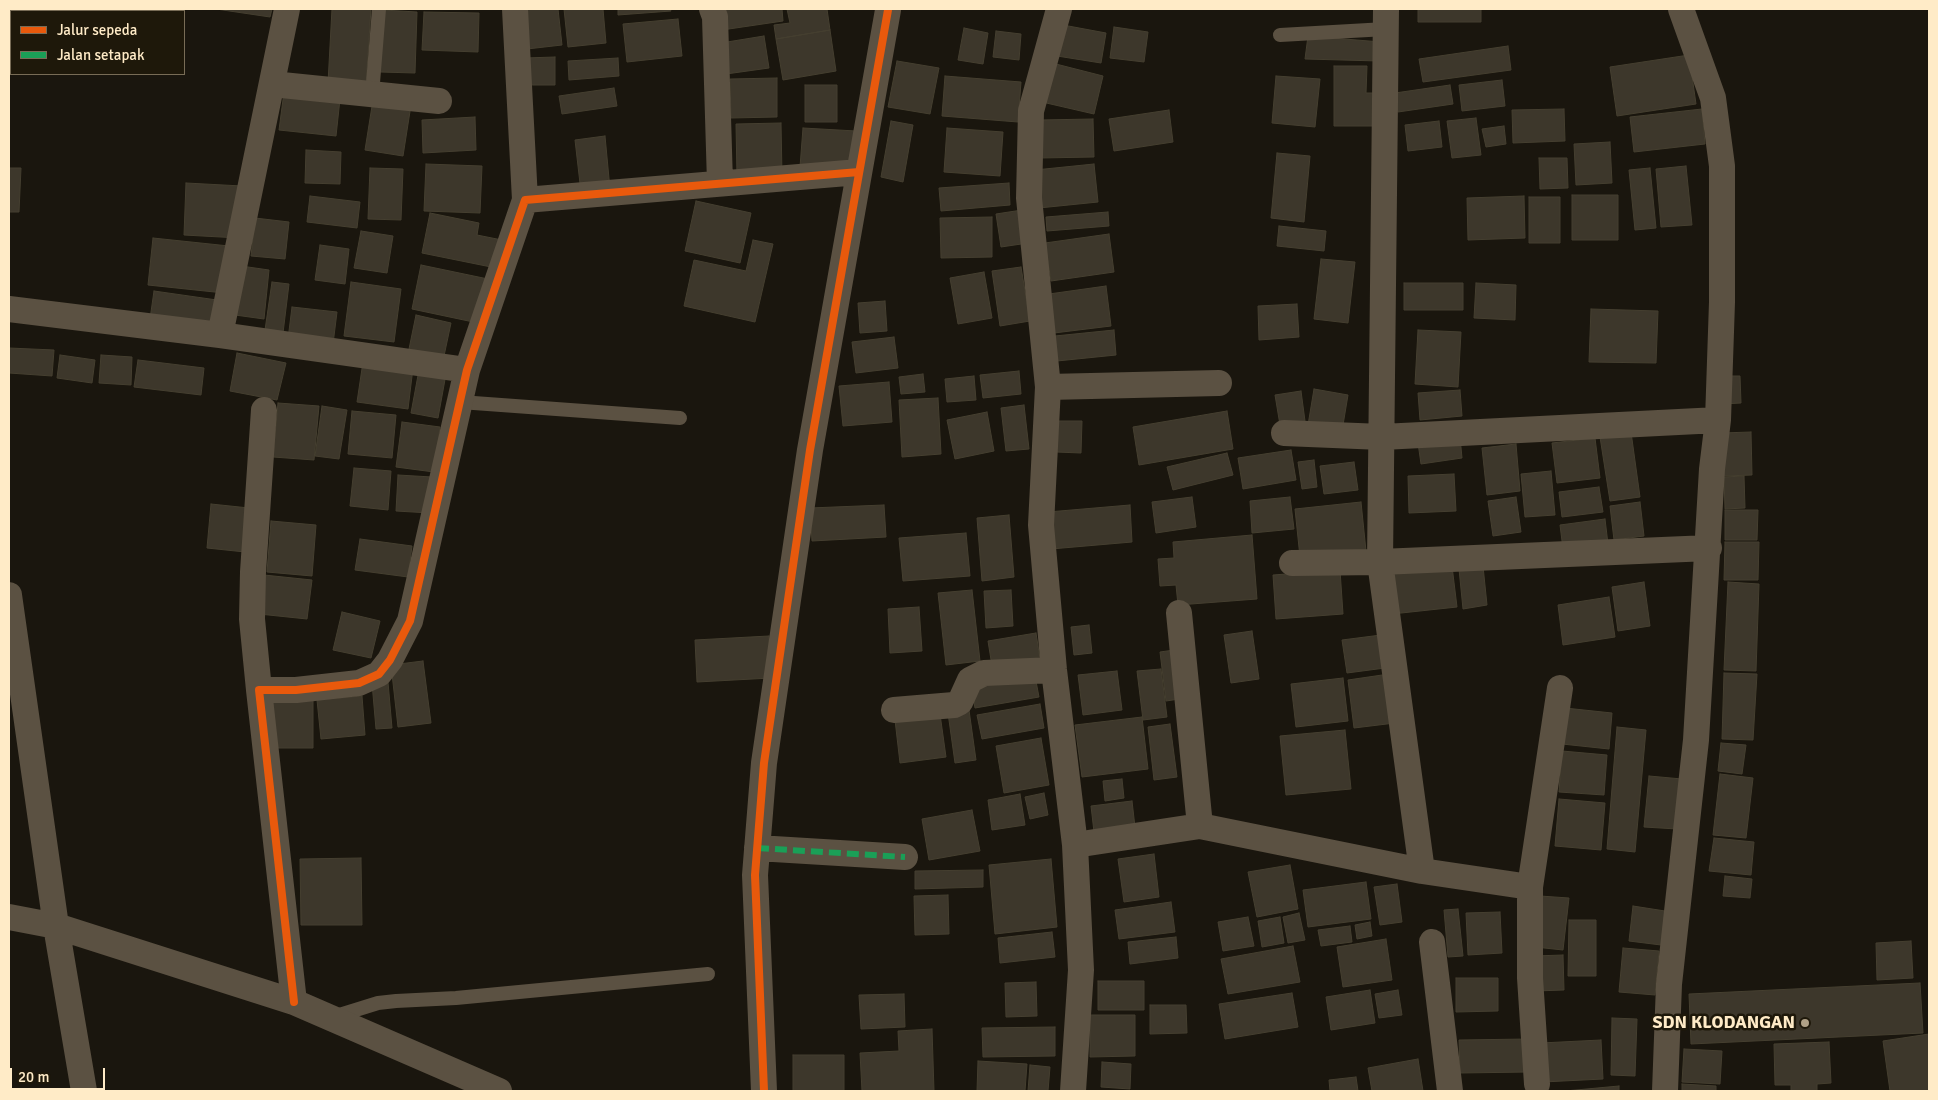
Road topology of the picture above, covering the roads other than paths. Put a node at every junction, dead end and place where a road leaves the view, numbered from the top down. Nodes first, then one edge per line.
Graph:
1 (286, 9) edge
2 (378, 9) edge
3 (515, 9) edge
4 (712, 9) edge
5 (1059, 9) edge
6 (1681, 9) edge
7 (888, 10) edge
8 (1386, 19) edge
9 (1280, 35) dead end
10 (272, 84) junction
11 (372, 95) junction
12 (439, 101) dead end
13 (859, 172) junction
14 (720, 183) junction
15 (525, 200) junction
16 (9, 309) edge
17 (220, 335) junction
18 (467, 370) junction
19 (1219, 383) dead end
20 (1048, 387) junction
21 (460, 402) junction
22 (264, 410) dead end
23 (680, 418) dead end
24 (1718, 420) junction
25 (1284, 433) dead end
26 (1382, 437) junction
27 (1709, 548) junction
28 (1380, 562) junction
29 (1292, 563) dead end
30 (9, 595) edge
31 (1179, 613) dead end
32 (1054, 670) junction
33 (1560, 688) dead end
34 (259, 690) junction
35 (894, 710) dead end
36 (1200, 826) junction
37 (1075, 845) junction
38 (757, 848) junction
39 (905, 857) dead end
40 (1422, 871) junction
41 (1530, 887) junction
42 (9, 917) edge
43 (56, 926) junction
44 (1432, 942) dead end
45 (708, 974) dead end
46 (294, 1002) junction
47 (330, 1018) junction
48 (1536, 1084) dead end
49 (84, 1091) edge
50 (499, 1091) edge
51 (764, 1091) edge
52 (1073, 1091) edge
53 (1450, 1091) edge
54 (1664, 1091) edge

1 - 10 street
2 - 11 lane
3 - 15 street
4 - 14 street
5 - 20 street
6 - 24 street
7 - 13 street
8 - 9 lane
8 - 26 street
10 - 11 street
10 - 17 street
11 - 12 street
13 - 14 street
13 - 38 street
14 - 15 street
15 - 18 street
16 - 17 street
17 - 18 street
18 - 21 street
19 - 20 street
20 - 32 street
21 - 23 lane
21 - 34 street
22 - 34 street
24 - 26 street
24 - 27 street
25 - 26 street
26 - 28 street
27 - 28 street
27 - 54 street
28 - 29 street
28 - 40 street
30 - 43 street
31 - 36 street
32 - 35 street
32 - 37 street
33 - 41 street
34 - 46 street
36 - 37 street
36 - 40 street
37 - 52 street
38 - 39 street
38 - 51 street
40 - 41 street
41 - 48 street
42 - 43 street
43 - 46 street
43 - 49 street
44 - 53 street
45 - 47 lane
46 - 47 street
47 - 50 street

